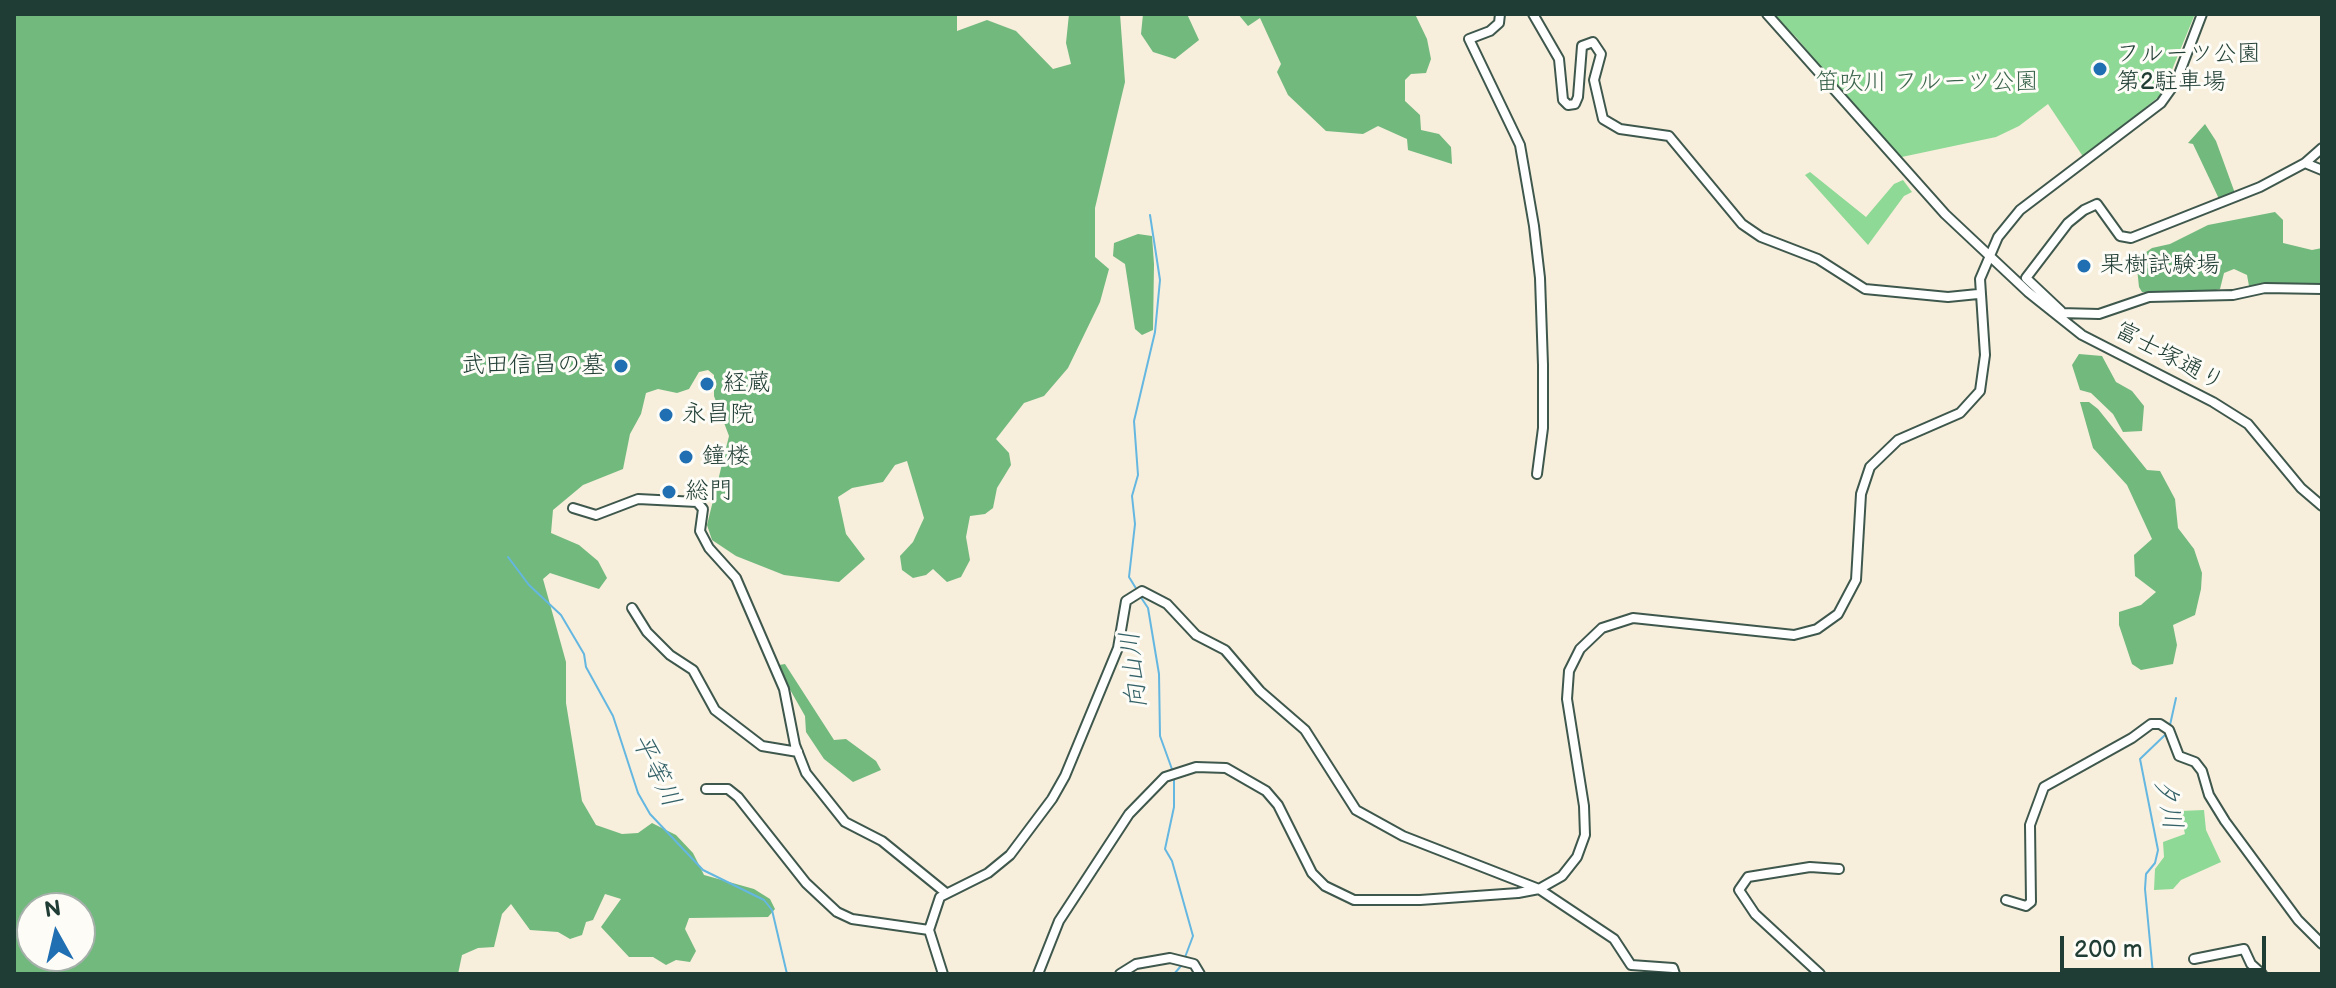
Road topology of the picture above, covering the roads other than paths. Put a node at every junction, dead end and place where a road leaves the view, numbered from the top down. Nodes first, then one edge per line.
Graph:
1 (1500, 14) edge
2 (1533, 14) edge
3 (1767, 14) edge
4 (2202, 14) edge
5 (2322, 148) edge
6 (2305, 163) junction
7 (2322, 170) edge
8 (1989, 254) junction
9 (2322, 289) edge
10 (1978, 294) junction
11 (2059, 314) junction
12 (1537, 474) dead end
13 (2322, 506) edge
14 (573, 508) dead end
15 (632, 608) dead end
16 (798, 752) junction
17 (706, 789) dead end
18 (1839, 869) dead end
19 (1539, 889) junction
20 (946, 893) junction
21 (2006, 900) dead end
22 (929, 930) junction
23 (2322, 944) edge
24 (2194, 959) dead end
25 (943, 974) edge
26 (1038, 974) edge
27 (1120, 974) edge
28 (1200, 974) edge
29 (1675, 974) edge
30 (1820, 974) edge
31 (2262, 974) edge

1 - 12 street
2 - 10 street
3 - 8 street, 富士塚通り
4 - 8 street
5 - 6 street
6 - 7 street
6 - 11 street
8 - 10 street
8 - 11 street, 富士塚通り
9 - 11 street
10 - 19 street
11 - 13 street, 富士塚通り
14 - 16 street
15 - 16 street
16 - 20 street
17 - 22 street
18 - 30 street
19 - 20 street
19 - 26 street
19 - 29 street
20 - 22 street
21 - 23 street
22 - 25 street
24 - 31 street
27 - 28 street

